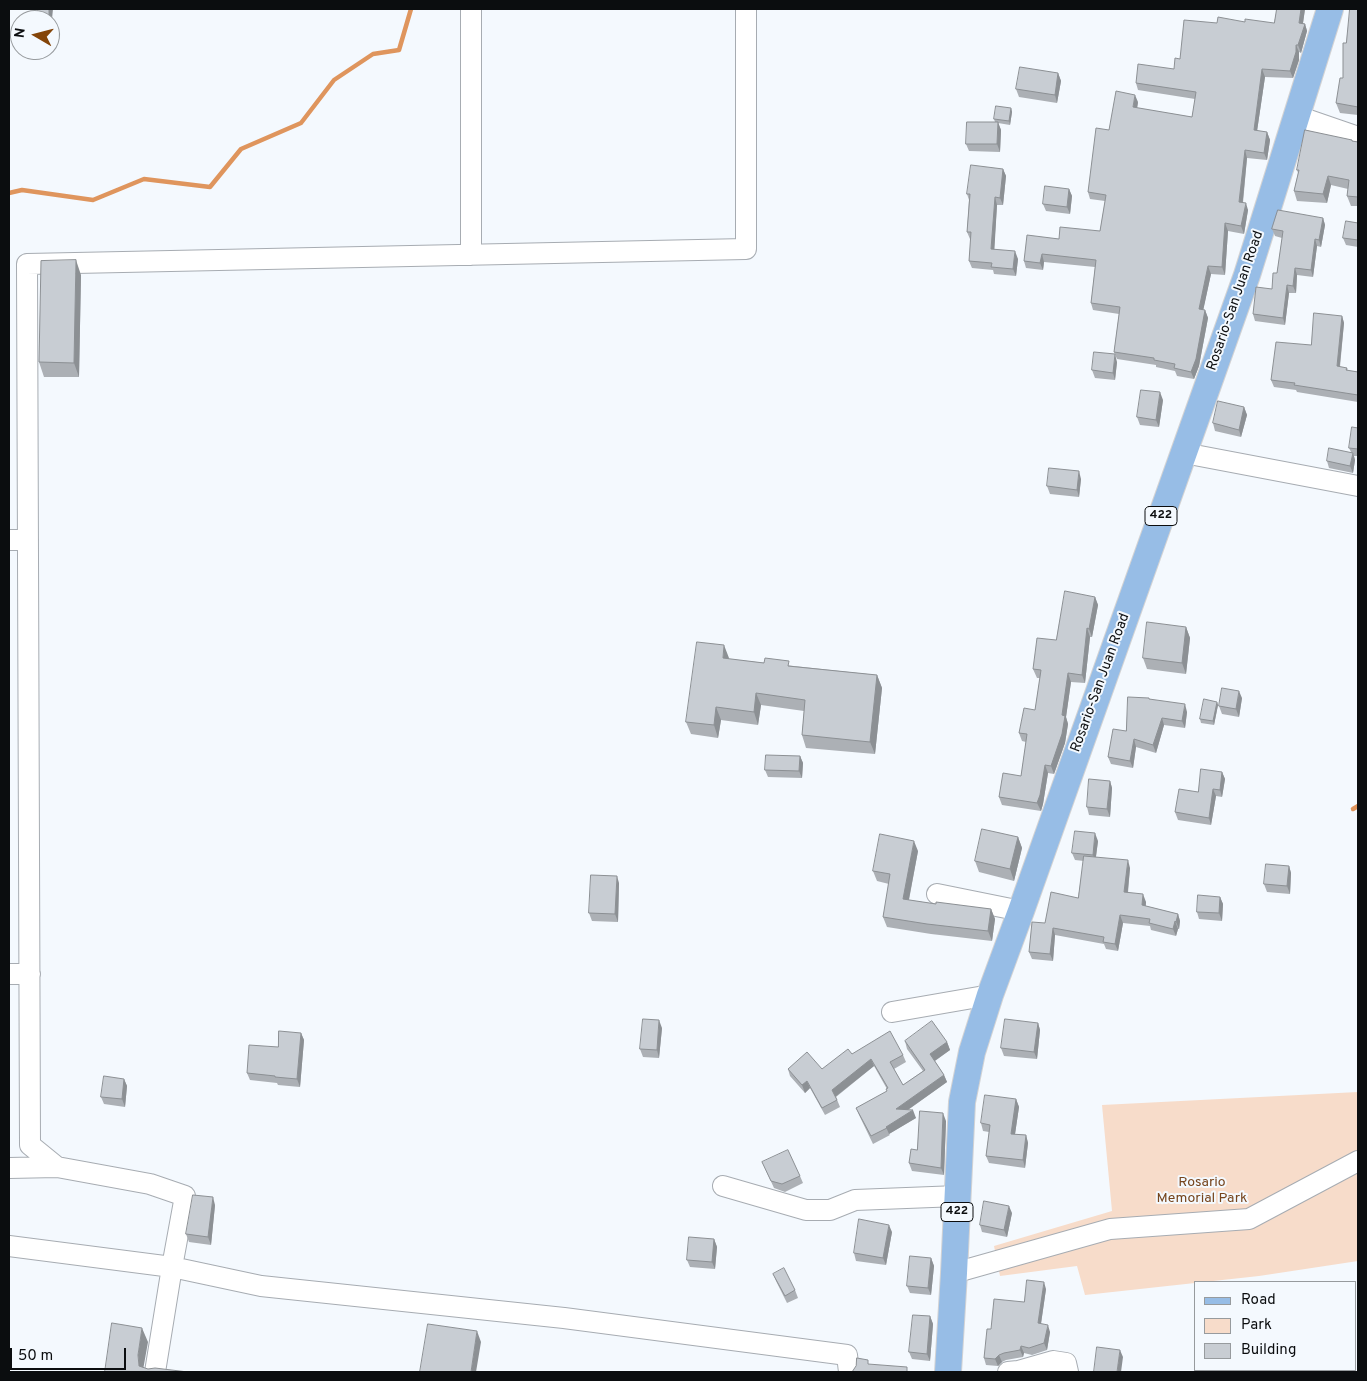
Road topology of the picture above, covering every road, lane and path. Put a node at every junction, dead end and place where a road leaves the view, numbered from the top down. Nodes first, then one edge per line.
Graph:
1 (471, 9) edge
2 (746, 9) edge
3 (1330, 9) edge
4 (1296, 116) junction
5 (1358, 136) edge
6 (471, 256) junction
7 (1184, 453) junction
8 (1358, 486) edge
9 (18, 540) edge
10 (937, 894) dead end
11 (1021, 911) junction
12 (9, 974) edge
13 (30, 974) junction
14 (990, 994) junction
15 (892, 1012) dead end
16 (30, 1145) junction
17 (1358, 1160) edge
18 (57, 1167) junction
19 (14, 1168) edge
20 (723, 1186) dead end
21 (958, 1196) junction
22 (9, 1246) edge
23 (172, 1267) junction
24 (954, 1273) junction
25 (155, 1372) edge
26 (849, 1372) edge
27 (948, 1372) edge
28 (1008, 1372) edge
29 (1068, 1372) edge

1 - 6 street
2 - 6 street
3 - 4 main road, Rosario-San Juan Road / 422
4 - 5 street
4 - 7 main road, Rosario-San Juan Road / 422
6 - 9 street
7 - 8 street
7 - 11 main road, Rosario-San Juan Road / 422
9 - 13 street
10 - 11 street
11 - 14 main road, Rosario-San Juan Road / 422
12 - 13 street
13 - 16 street
14 - 15 street
14 - 21 main road, Rosario-San Juan Road / 422
16 - 18 street
16 - 19 street
17 - 24 street
18 - 19 street
18 - 23 street
20 - 21 street
21 - 24 main road, Rosario-San Juan Road / 422
22 - 23 street
23 - 25 street
23 - 26 street
24 - 27 main road, Rosario-San Juan Road / 422
28 - 29 street

